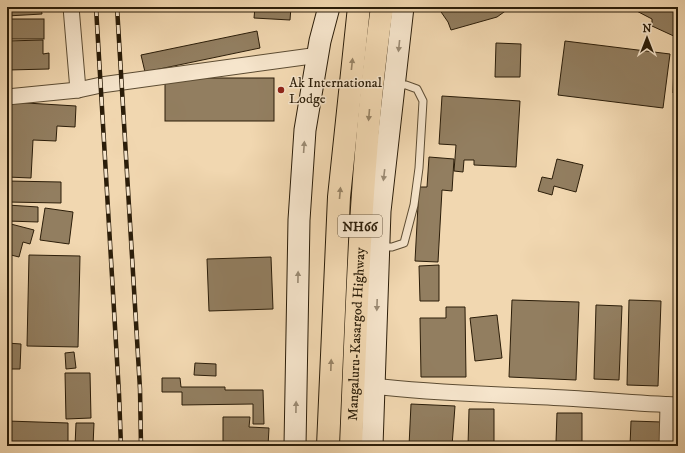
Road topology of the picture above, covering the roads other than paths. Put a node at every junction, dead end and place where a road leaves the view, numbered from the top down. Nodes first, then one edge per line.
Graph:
1 (70, 7) edge
2 (329, 7) edge
3 (359, 7) edge
4 (382, 7) edge
5 (403, 7) edge
6 (318, 55) junction
7 (395, 85) junction
8 (78, 90) junction
9 (7, 97) edge
10 (379, 247) junction
11 (373, 386) junction
12 (673, 405) edge
13 (295, 446) edge
14 (328, 446) edge
15 (351, 446) edge
16 (372, 446) edge
17 (667, 446) edge

1 - 8 street
2 - 6 street
14 -> 3 highway, Mangaluru-Kasargod Highway / NH66
4 -> 15 highway, Mangaluru-Kasargod Highway / NH66
5 -> 7 street
6 - 8 street
13 -> 6 street
7 -> 10 street
7 - 10 lane
8 - 9 street
10 -> 11 street
11 - 12 street
11 - 16 street
12 - 17 street

